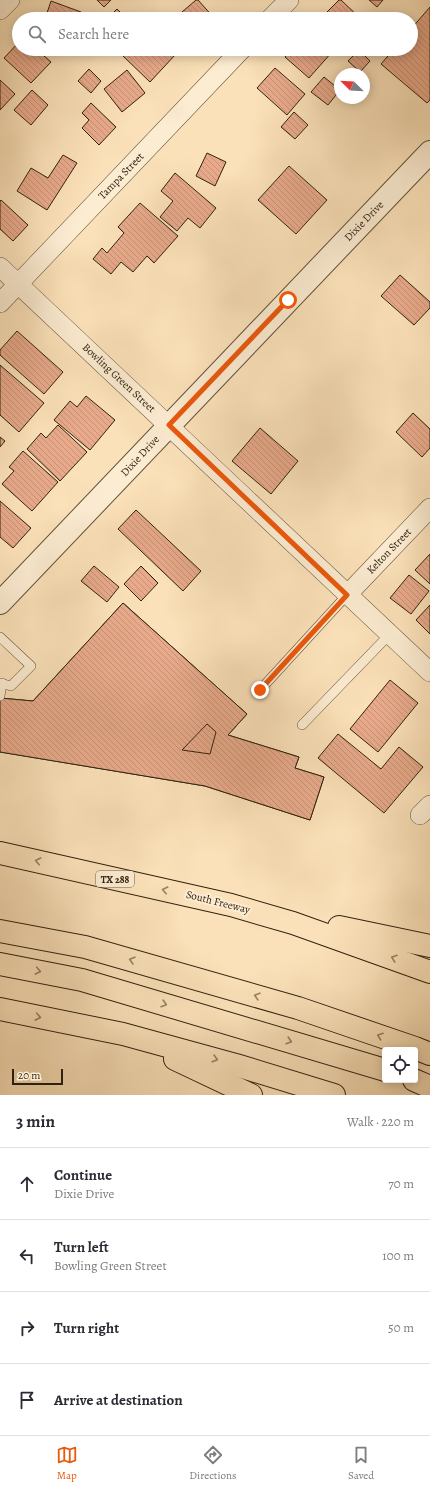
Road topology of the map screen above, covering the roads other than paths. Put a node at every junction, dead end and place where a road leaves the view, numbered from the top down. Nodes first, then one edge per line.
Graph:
1 (10, 0) edge
2 (289, 0) edge
3 (0, 10) edge
4 (277, 12) edge
5 (235, 56) edge
6 (430, 152) edge
7 (0, 267) edge
8 (18, 284) junction
9 (0, 303) edge
10 (169, 425) junction
11 (430, 508) edge
12 (347, 595) junction
13 (0, 603) edge
14 (390, 635) junction
15 (0, 637) edge
16 (430, 672) edge
17 (1, 683) edge
18 (260, 690) dead end
19 (0, 696) edge
20 (302, 725) dead end
21 (0, 853) edge
22 (230, 905) junction
23 (0, 931) edge
24 (430, 946) edge
25 (0, 964) edge
26 (430, 972) edge
27 (0, 1009) edge
28 (123, 1034) junction
29 (430, 1054) edge
30 (382, 1069) edge
31 (418, 1082) edge
32 (430, 1087) edge
33 (251, 1095) edge
34 (334, 1095) edge

1 - 3 street
2 - 4 street
5 - 8 street, Tampa Street
6 - 10 street, Dixie Drive
7 - 8 street, Bowling Green Street
8 - 9 street, Tampa Street
8 - 10 street, Bowling Green Street
10 - 12 street, Bowling Green Street
10 - 13 street, Dixie Drive
11 - 12 street, Kelton Street
12 - 14 street, Bowling Green Street
12 - 18 lane
14 - 16 street, Bowling Green Street
14 - 20 lane
15 - 17 lane
17 - 19 lane
22 -> 21 highway, South Freeway / TX 288
22 - 24 highway
26 -> 22 highway, South Freeway / TX 288
29 -> 23 highway
25 -> 30 highway
27 -> 28 highway
28 - 33 highway
28 -> 34 highway
31 - 32 highway

